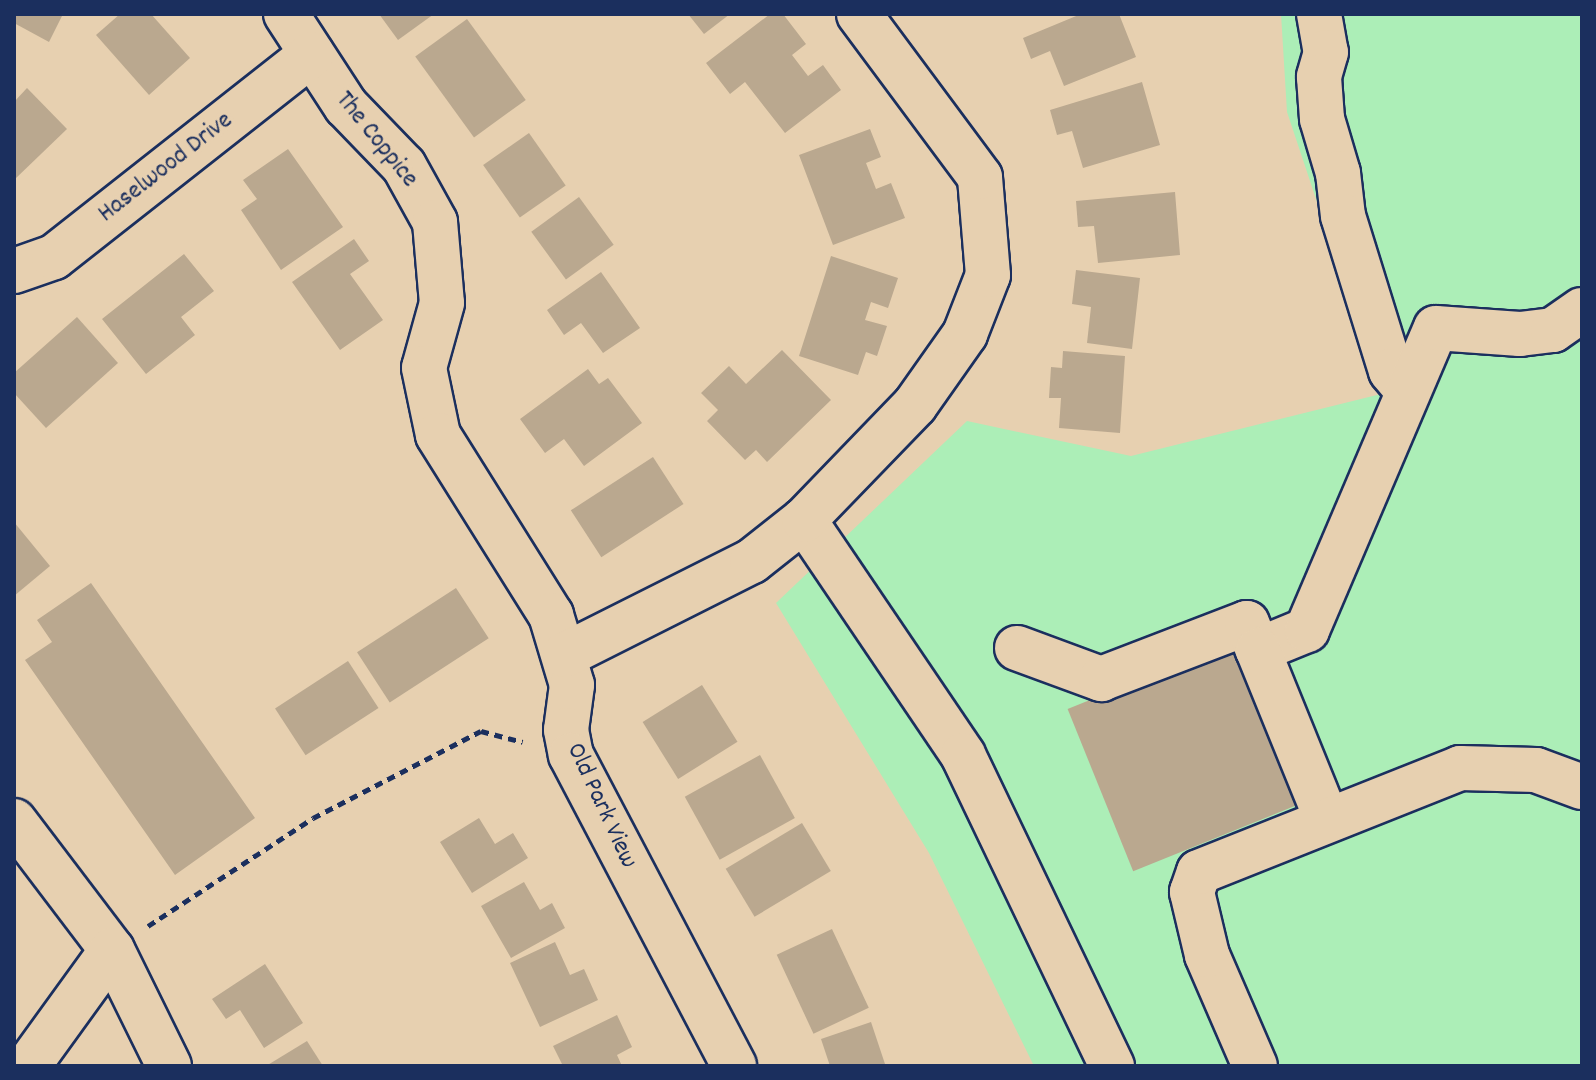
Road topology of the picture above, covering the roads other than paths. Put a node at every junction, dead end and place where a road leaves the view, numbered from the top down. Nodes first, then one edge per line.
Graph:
1 (286, 14) edge
2 (859, 14) edge
3 (1319, 14) edge
4 (312, 54) junction
5 (14, 271) edge
6 (1582, 310) edge
7 (424, 368) joint
8 (1407, 390) junction
9 (804, 520) junction
10 (1017, 648) dead end
11 (1258, 650) junction
12 (565, 655) junction
13 (1582, 787) edge
14 (1327, 820) junction
15 (14, 821) edge
16 (112, 950) junction
17 (28, 1066) edge
18 (169, 1066) edge
19 (734, 1066) edge
20 (1112, 1066) edge
21 (1255, 1066) edge

1 - 4 street, The Coppice
2 - 9 street
3 - 8 street
4 - 5 street, Haselwood Drive
4 - 7 street, The Coppice
6 - 8 street
7 - 12 street, Old Park View
8 - 11 street
9 - 12 street
9 - 20 street
10 - 11 street
11 - 14 street
12 - 19 street, Old Park View
13 - 14 street
14 - 21 street
15 - 16 street
16 - 17 street
16 - 18 street

